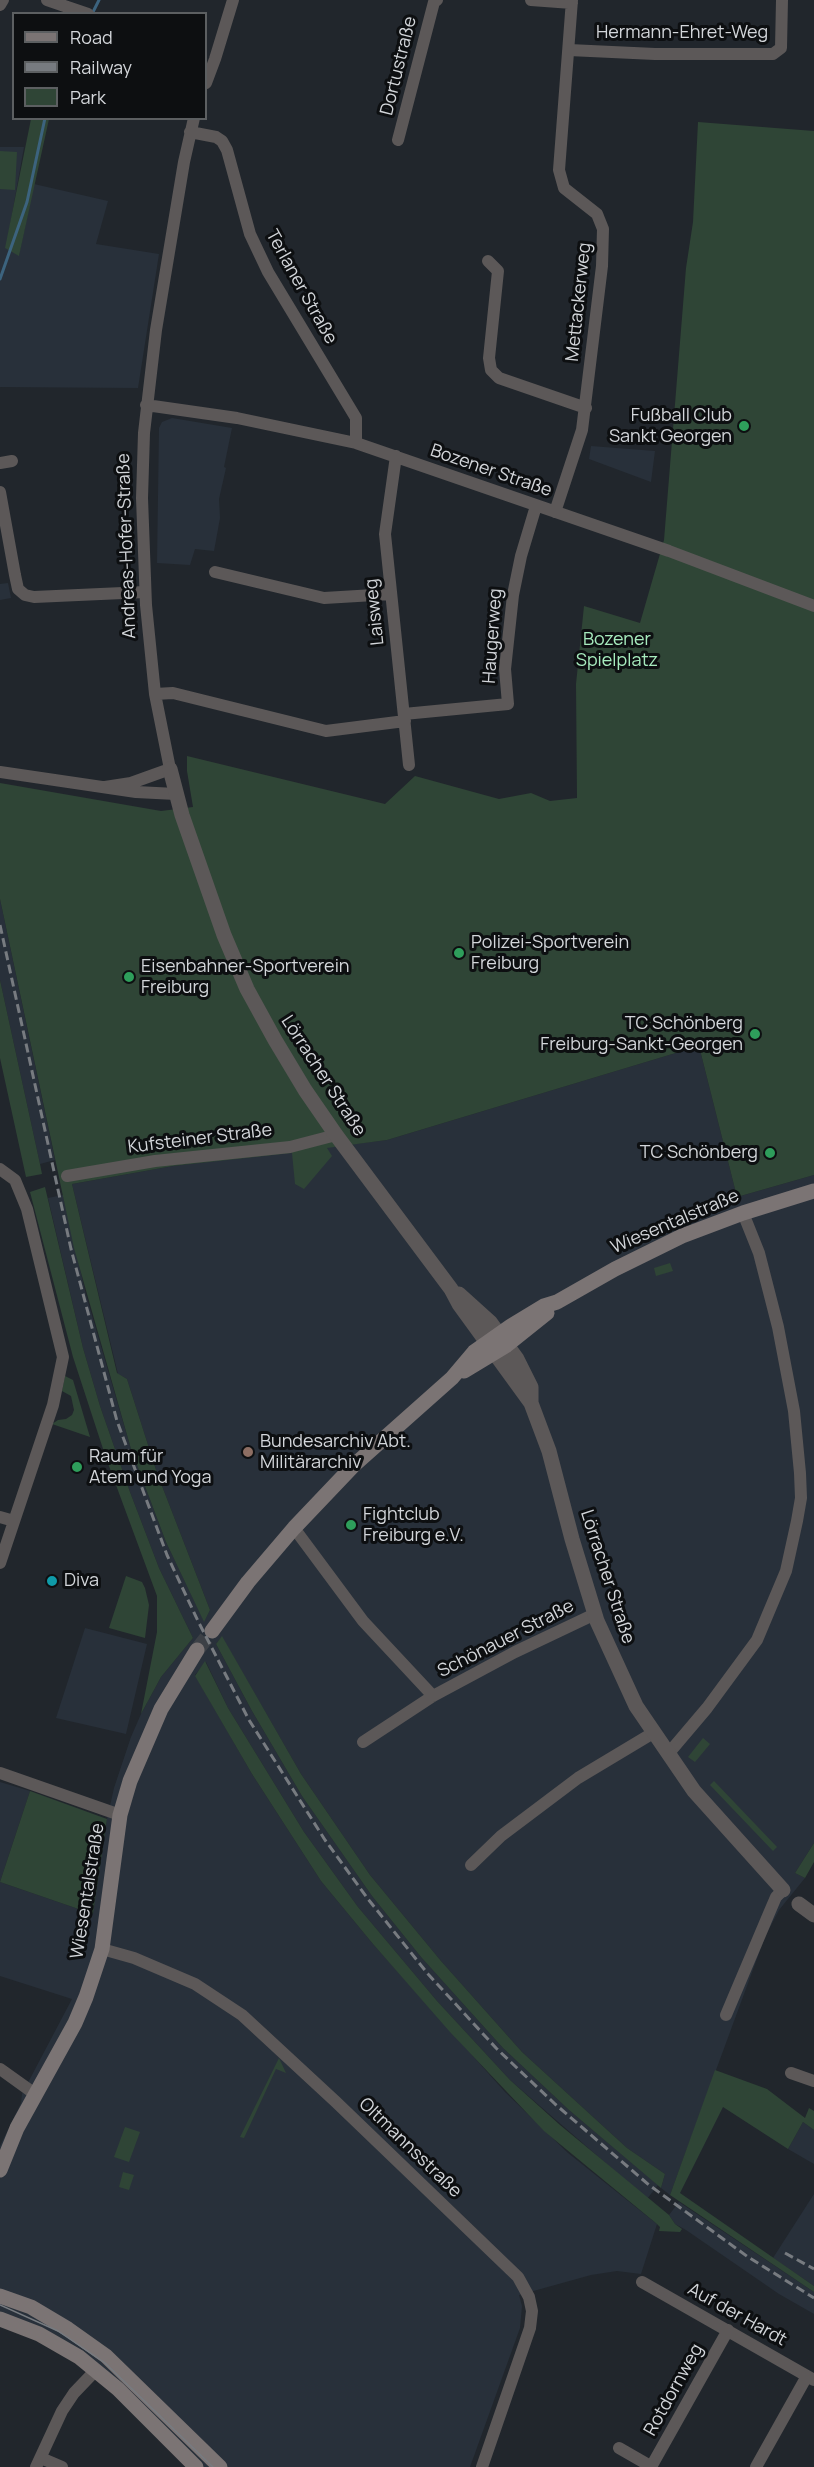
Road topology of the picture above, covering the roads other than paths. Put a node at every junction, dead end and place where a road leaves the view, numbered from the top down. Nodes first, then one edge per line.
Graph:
1 (3, 0) edge
2 (47, 0) edge
3 (233, 0) edge
4 (434, 0) edge
5 (531, 0) edge
6 (782, 0) edge
7 (572, 1) edge
8 (0, 5) edge
9 (84, 12) edge
10 (570, 50) junction
11 (208, 69) edge
12 (193, 120) edge
13 (190, 132) junction
14 (398, 140) dead end
15 (488, 261) dead end
16 (146, 405) junction
17 (586, 408) junction
18 (356, 443) junction
19 (396, 456) junction
20 (0, 492) edge
21 (536, 506) junction
22 (555, 512) junction
23 (215, 572) dead end
24 (145, 592) junction
25 (391, 594) junction
26 (814, 606) edge
27 (155, 694) junction
28 (404, 718) junction
29 (409, 765) dead end
30 (170, 769) junction
31 (0, 772) edge
32 (105, 787) junction
33 (176, 794) junction
34 (336, 1135) junction
35 (0, 1170) edge
36 (67, 1176) dead end
37 (814, 1191) edge
38 (743, 1212) junction
39 (497, 1344) junction
40 (0, 1517) edge
41 (14, 1521) junction
42 (294, 1528) junction
43 (0, 1563) edge
44 (595, 1614) junction
45 (212, 1631) tunnel mouth
46 (197, 1650) tunnel mouth
47 (433, 1696) junction
48 (653, 1734) junction
49 (363, 1742) dead end
50 (668, 1754) junction
51 (0, 1773) edge
52 (120, 1815) junction
53 (471, 1865) dead end
54 (783, 1890) joint
55 (799, 1904) dead end
56 (814, 1915) edge
57 (102, 1949) junction
58 (726, 2015) dead end
59 (0, 2069) edge
60 (791, 2073) dead end
61 (814, 2081) edge
62 (35, 2094) junction
63 (0, 2170) edge
64 (642, 2282) dead end
65 (0, 2296) edge
66 (0, 2319) edge
67 (728, 2330) junction
68 (96, 2370) junction
69 (811, 2378) edge
70 (619, 2448) dead end
71 (39, 2462) edge
72 (62, 2467) edge
73 (196, 2467) edge
74 (220, 2467) edge
75 (482, 2467) edge
76 (652, 2467) edge
77 (756, 2467) edge

1 - 8 street
2 - 9 street
3 - 11 street
4 - 14 street, Dortustraße
5 - 7 street
6 - 10 street, Hermann-Ehret-Weg
7 - 10 street, Mettackerweg
10 - 17 street, Mettackerweg
12 - 13 street, Andreas-Hofer-Straße
13 - 16 street, Andreas-Hofer-Straße
13 - 18 street, Terlaner Straße
15 - 17 street
16 - 18 street, Bozener Straße
16 - 24 street, Andreas-Hofer-Straße
17 - 22 street, Mettackerweg
18 - 19 street, Bozener Straße
19 - 21 street, Bozener Straße
19 - 25 street, Laisweg
20 - 24 street
21 - 22 street, Bozener Straße
21 - 28 street, Haugerweg
22 - 26 street, Bozener Straße
23 - 25 street
24 - 27 street, Andreas-Hofer-Straße
25 - 28 street, Laisweg
27 - 28 street, Haugerweg
27 - 30 street, Andreas-Hofer-Straße
28 - 29 street, Laisweg
30 - 32 street
30 - 33 street, Andreas-Hofer-Straße
31 - 32 street
32 - 33 street
33 - 34 street, Lörracher Straße
34 - 36 street, Kufsteiner Straße
34 - 39 street, Lörracher Straße
35 - 41 street
37 - 38 main road, Wiesentalstraße
38 - 39 main road, Wiesentalstraße
38 - 50 street
39 - 42 main road, Wiesentalstraße
39 - 44 street, Lörracher Straße
40 - 41 street
41 - 43 street
42 - 45 main road, Wiesentalstraße
42 - 47 street, Schönauer Straße
44 - 47 street, Schönauer Straße
44 - 48 street, Lörracher Straße
46 - 52 main road, Wiesentalstraße
47 - 49 street, Schönauer Straße
48 - 50 street, Lörracher Straße
48 - 53 street
50 - 54 street, Lörracher Straße
51 - 52 street
52 - 57 main road, Wiesentalstraße
54 - 58 street
55 - 56 street
57 - 62 main road, Wiesentalstraße
57 - 75 street, Oltmannsstraße
59 - 62 street
60 - 61 street
62 - 63 main road, Wiesentalstraße
64 - 67 street, Auf der Hardt
65 - 74 main road
66 - 68 main road
67 - 69 street, Auf der Hardt
67 - 76 street, Rotdornweg
68 - 71 street
68 - 73 main road
69 - 77 street
70 - 76 street
71 - 72 street

